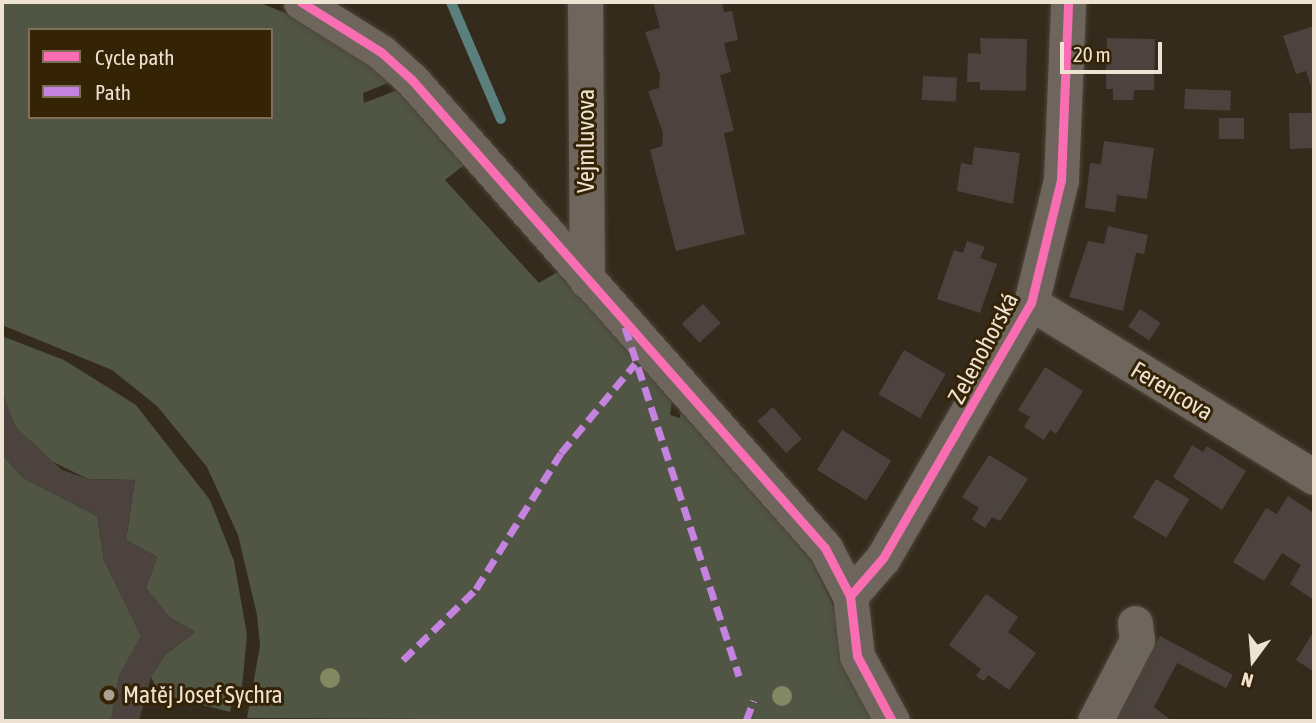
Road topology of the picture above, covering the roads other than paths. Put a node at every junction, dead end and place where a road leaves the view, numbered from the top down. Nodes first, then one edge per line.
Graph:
1 (301, 2) edge
2 (585, 2) edge
3 (1068, 2) edge
4 (587, 281) junction
5 (1031, 303) junction
6 (1314, 477) edge
7 (850, 596) junction
8 (1135, 623) dead end
9 (892, 721) edge
10 (1095, 721) edge

1 - 4 street
2 - 4 street, Vejmluvova
3 - 5 street, Zelenohorská
4 - 7 street
5 - 6 street, Ferencova
5 - 7 street, Zelenohorská
7 - 9 street
8 - 10 street

